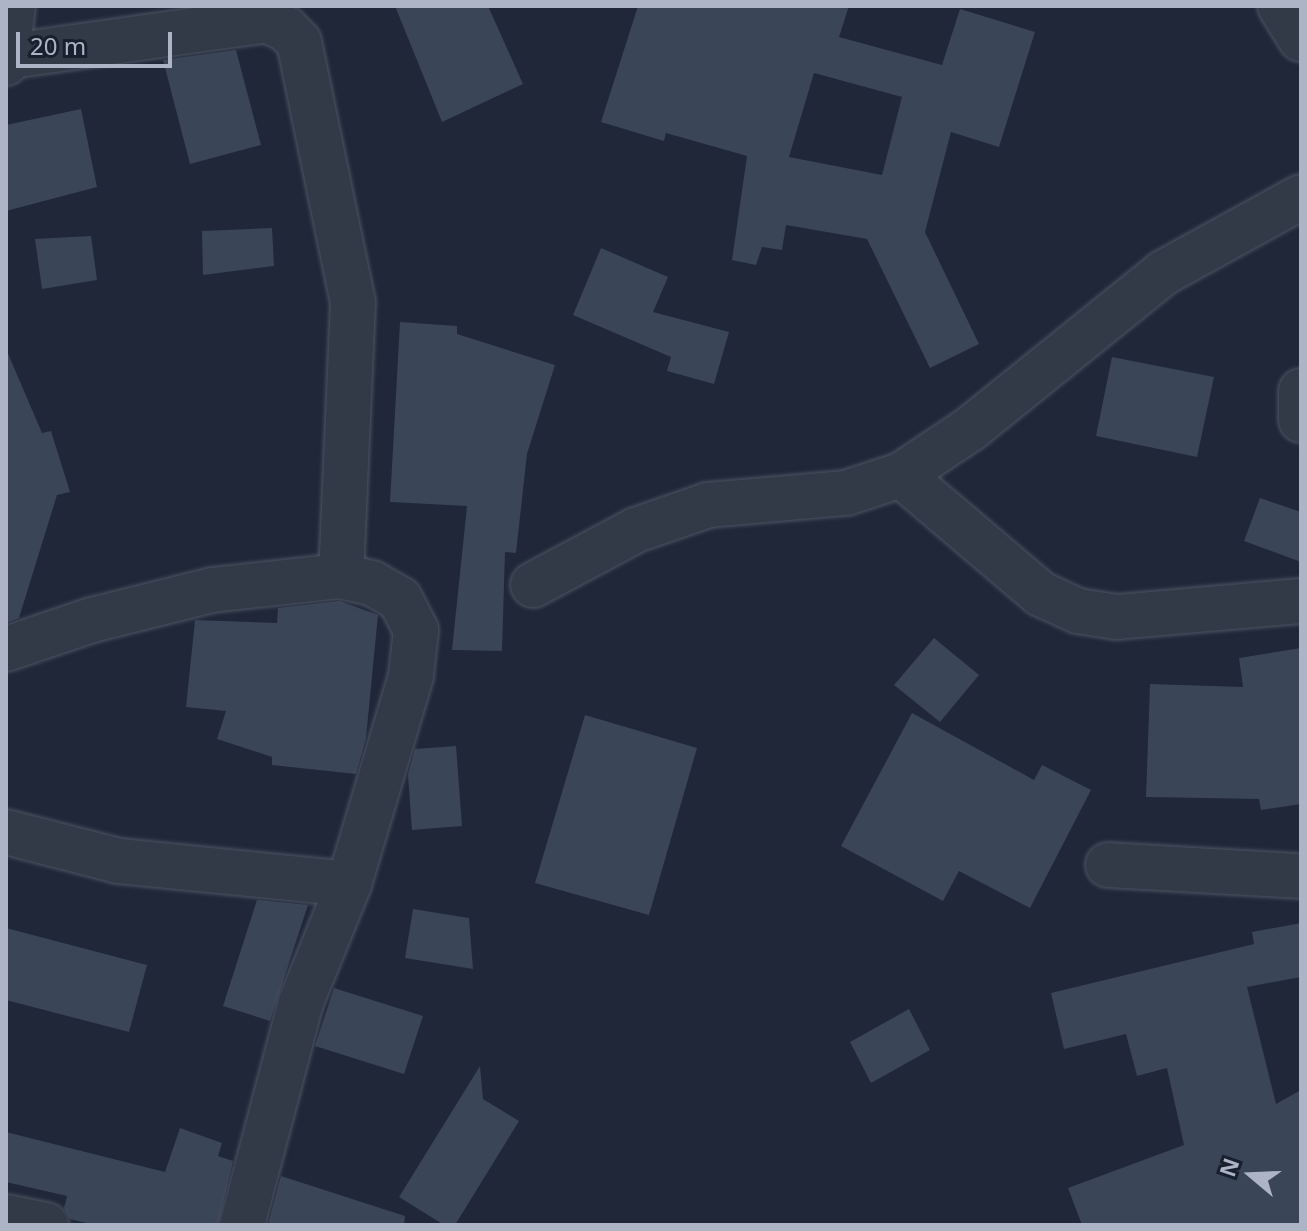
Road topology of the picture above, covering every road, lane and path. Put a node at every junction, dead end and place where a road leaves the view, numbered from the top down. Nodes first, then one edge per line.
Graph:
1 (13, 6) edge
2 (1280, 6) edge
3 (1301, 39) edge
4 (8, 59) edge
5 (1301, 197) edge
6 (1301, 391) edge
7 (1301, 420) edge
8 (901, 475) junction
9 (341, 576) junction
10 (533, 585) dead end
11 (1301, 601) edge
12 (6, 649) edge
13 (6, 832) edge
14 (1108, 865) dead end
15 (1301, 876) edge
16 (349, 884) junction
17 (6, 1217) edge
18 (46, 1225) edge
19 (242, 1225) edge

1 - 4 street
2 - 3 street
4 - 9 street
5 - 8 street
6 - 7 street
8 - 10 street
8 - 11 street
9 - 12 street
9 - 16 street
13 - 16 street
14 - 15 street
16 - 19 street
17 - 18 street

